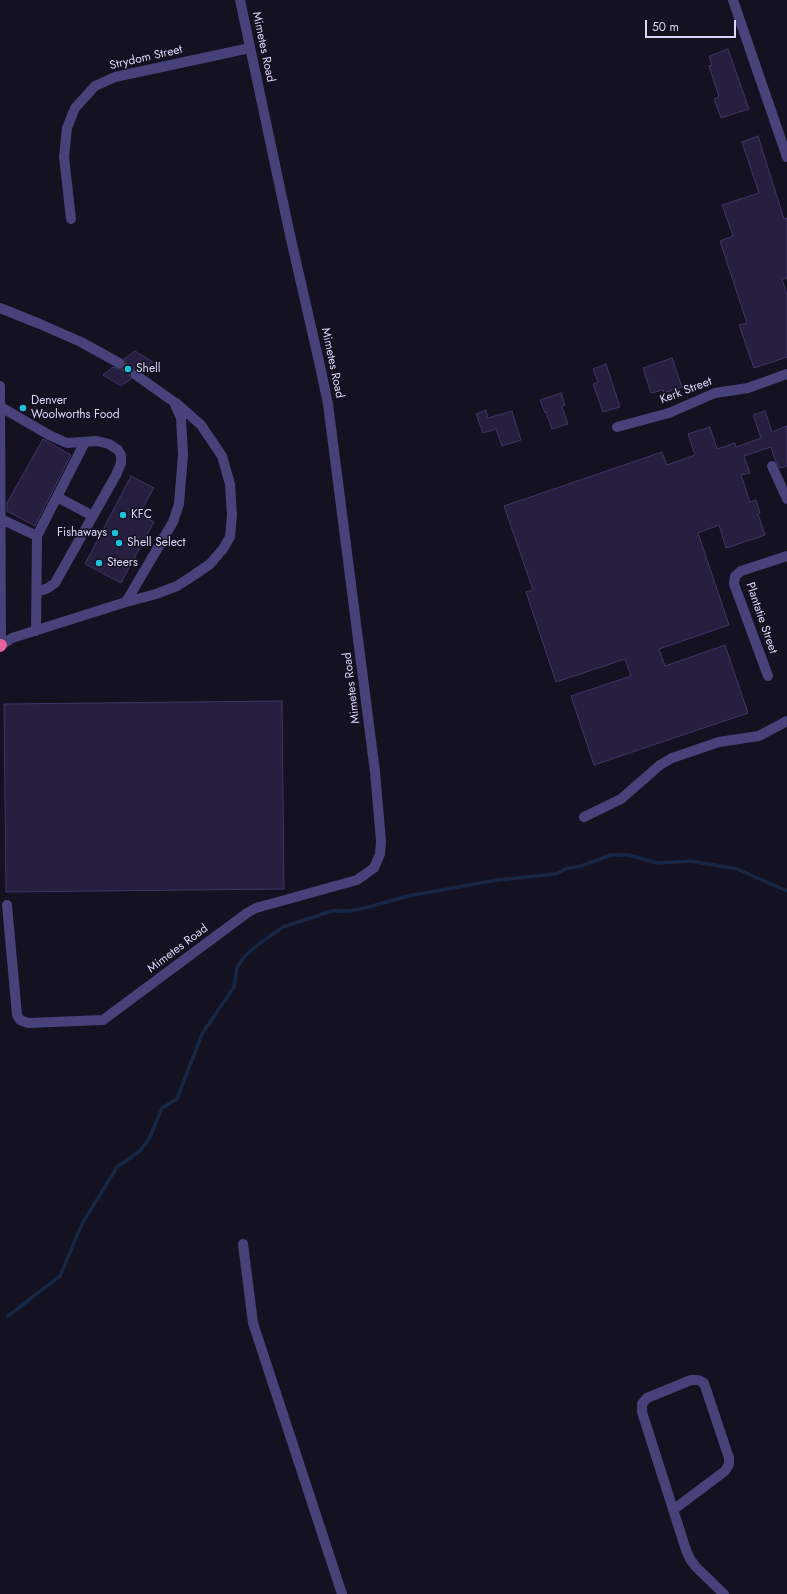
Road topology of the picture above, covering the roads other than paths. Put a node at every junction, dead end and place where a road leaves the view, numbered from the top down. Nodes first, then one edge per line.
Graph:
1 (240, 0) edge
2 (733, 0) edge
3 (250, 48) junction
4 (787, 157) edge
5 (71, 219) dead end
6 (0, 308) edge
7 (119, 363) tunnel mouth
8 (787, 374) edge
9 (136, 375) tunnel mouth
10 (0, 386) edge
11 (174, 402) junction
12 (1, 406) edge
13 (616, 427) dead end
14 (85, 442) junction
15 (772, 466) dead end
16 (57, 497) junction
17 (787, 499) edge
18 (93, 516) junction
19 (1, 519) edge
20 (37, 536) junction
21 (787, 556) edge
22 (37, 592) junction
23 (126, 602) junction
24 (36, 631) junction
25 (0, 645) edge
26 (768, 676) dead end
27 (787, 721) edge
28 (584, 817) dead end
29 (7, 905) dead end
30 (244, 1244) dead end
31 (673, 1510) junction
32 (342, 1594) edge
33 (724, 1594) edge

1 - 3 street, Mimetes Road
2 - 4 street
3 - 5 street, Strydom Street
3 - 29 street, Mimetes Road
6 - 7 street
8 - 13 street, Kerk Street
9 - 11 street
10 - 12 street
11 - 23 street
11 - 23 street
12 - 14 street
12 - 19 street
14 - 16 street
14 - 18 street
15 - 17 street
16 - 18 street
16 - 20 street
18 - 22 street
19 - 20 street
19 - 25 street
20 - 22 street
21 - 26 street, Plantatie Street
22 - 24 street
23 - 24 street
24 - 25 street
27 - 28 street
30 - 32 street
31 - 31 street
31 - 33 street

